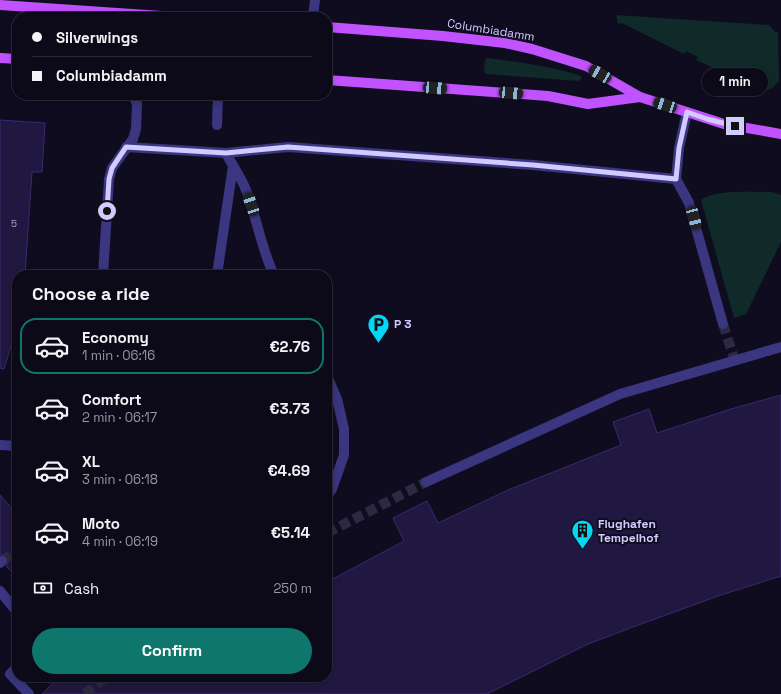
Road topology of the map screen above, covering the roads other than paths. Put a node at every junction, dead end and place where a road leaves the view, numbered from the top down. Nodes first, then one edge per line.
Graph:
1 (315, 0) edge
2 (0, 5) edge
3 (87, 12) edge
4 (314, 12) edge
5 (332, 27) edge
6 (0, 58) edge
7 (12, 59) edge
8 (332, 80) edge
9 (640, 97) junction
10 (136, 100) edge
11 (218, 100) edge
12 (687, 112) junction
13 (217, 125) dead end
14 (781, 134) edge
15 (126, 147) junction
16 (226, 153) junction
17 (233, 166) junction
18 (676, 179) junction
19 (103, 270) edge
20 (218, 270) edge
21 (272, 270) edge
22 (723, 324) tunnel mouth
23 (781, 347) edge
24 (332, 388) edge
25 (0, 446) edge
26 (12, 446) edge
27 (426, 482) tunnel mouth
28 (332, 489) edge
29 (0, 591) edge
30 (12, 606) edge
31 (18, 682) edge
32 (29, 694) edge

1 - 4 lane
2 - 3 main road
5 - 9 main road, Columbiadamm
6 - 7 main road
8 - 9 main road, Columbiadamm
9 - 12 main road, Columbiadamm
10 - 15 lane
11 - 13 lane
12 - 14 main road, Columbiadamm
12 - 18 lane
15 - 16 lane
15 - 19 lane
16 - 17 lane
16 - 18 lane
17 - 20 lane
17 - 21 lane
18 - 22 lane
23 - 27 lane
24 - 28 lane
25 - 26 lane
29 - 30 lane
31 - 32 lane

